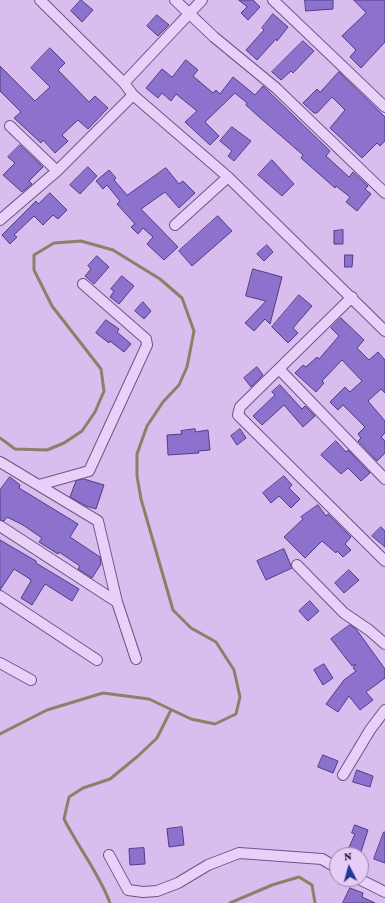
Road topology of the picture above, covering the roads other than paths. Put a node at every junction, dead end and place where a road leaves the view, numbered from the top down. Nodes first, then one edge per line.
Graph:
1 (40, 0) edge
2 (175, 0) edge
3 (202, 0) edge
4 (273, 0) edge
5 (188, 13) junction
6 (124, 83) junction
7 (133, 95) junction
8 (385, 107) edge
9 (10, 126) dead end
10 (56, 171) junction
11 (228, 177) junction
12 (385, 193) edge
13 (0, 220) edge
14 (175, 225) dead end
15 (83, 284) dead end
16 (352, 297) junction
17 (385, 331) edge
18 (279, 369) junction
19 (2, 466) edge
20 (385, 479) edge
21 (39, 485) junction
22 (0, 526) edge
23 (385, 561) edge
24 (297, 565) dead end
25 (0, 596) edge
26 (118, 602) junction
27 (385, 644) edge
28 (136, 659) dead end
29 (97, 660) dead end
30 (0, 663) edge
31 (31, 680) dead end
32 (385, 710) edge
33 (343, 775) dead end
34 (109, 855) dead end
35 (329, 863) edge
36 (369, 884) edge
37 (385, 892) edge

1 - 6 street
2 - 5 street
3 - 5 street
4 - 8 street
5 - 6 street
5 - 12 street
6 - 7 street
7 - 10 street
7 - 11 street
9 - 10 street
10 - 13 street
11 - 14 street
11 - 16 street
15 - 21 street
16 - 17 street
16 - 18 street
18 - 20 street
18 - 23 street
19 - 21 street
21 - 26 street
22 - 26 street
24 - 27 street
25 - 29 street
26 - 28 street
30 - 31 street
32 - 33 street
34 - 35 street
36 - 37 street

